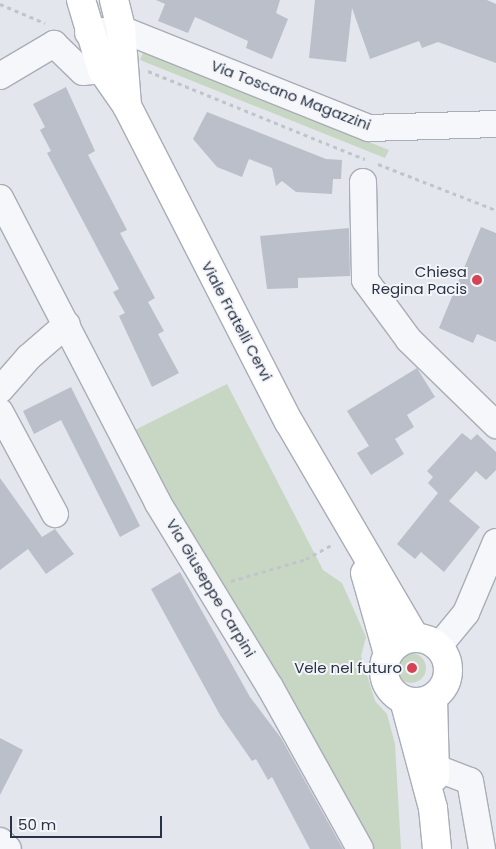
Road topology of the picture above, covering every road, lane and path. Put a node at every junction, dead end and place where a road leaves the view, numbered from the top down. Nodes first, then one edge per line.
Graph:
1 (81, 0) edge
2 (114, 0) edge
3 (0, 4) edge
4 (121, 29) junction
5 (88, 33) junction
6 (52, 34) junction
7 (114, 66) junction
8 (0, 76) edge
9 (496, 124) edge
10 (363, 182) dead end
11 (0, 198) edge
12 (496, 210) edge
13 (68, 324) junction
14 (0, 390) edge
15 (0, 412) edge
16 (496, 425) edge
17 (55, 514) dead end
18 (353, 533) junction
19 (496, 542) edge
20 (211, 586) junction
21 (426, 643) junction
22 (388, 654) junction
23 (433, 698) junction
24 (404, 700) junction
25 (436, 768) junction
26 (433, 808) junction
27 (0, 841) edge
28 (8, 849) edge
29 (360, 849) edge
30 (438, 849) edge
31 (482, 849) edge

1 - 5 main road, Viale Fratelli Cervi
2 - 4 main road, Viale Fratelli Cervi
3 - 6 path
4 - 5 street
4 - 7 main road, Viale Fratelli Cervi
4 - 9 street, Via Toscano Magazzini
5 - 7 main road, Viale Fratelli Cervi
6 - 7 street
6 - 8 street
7 - 12 path
7 - 18 main road, Viale Fratelli Cervi
10 - 16 street
11 - 13 street, Via Giuseppe Carpini
13 - 14 street
13 - 20 street, Via Giuseppe Carpini
15 - 17 street
18 - 20 path
18 - 21 main road
18 - 22 main road
19 - 21 street
20 - 29 street, Via Giuseppe Carpini
21 - 22 main road
21 - 23 main road
22 - 24 main road
23 - 24 main road
23 - 25 main road
24 - 26 main road
25 - 26 main road
25 - 31 street
26 - 30 main road
27 - 28 street

